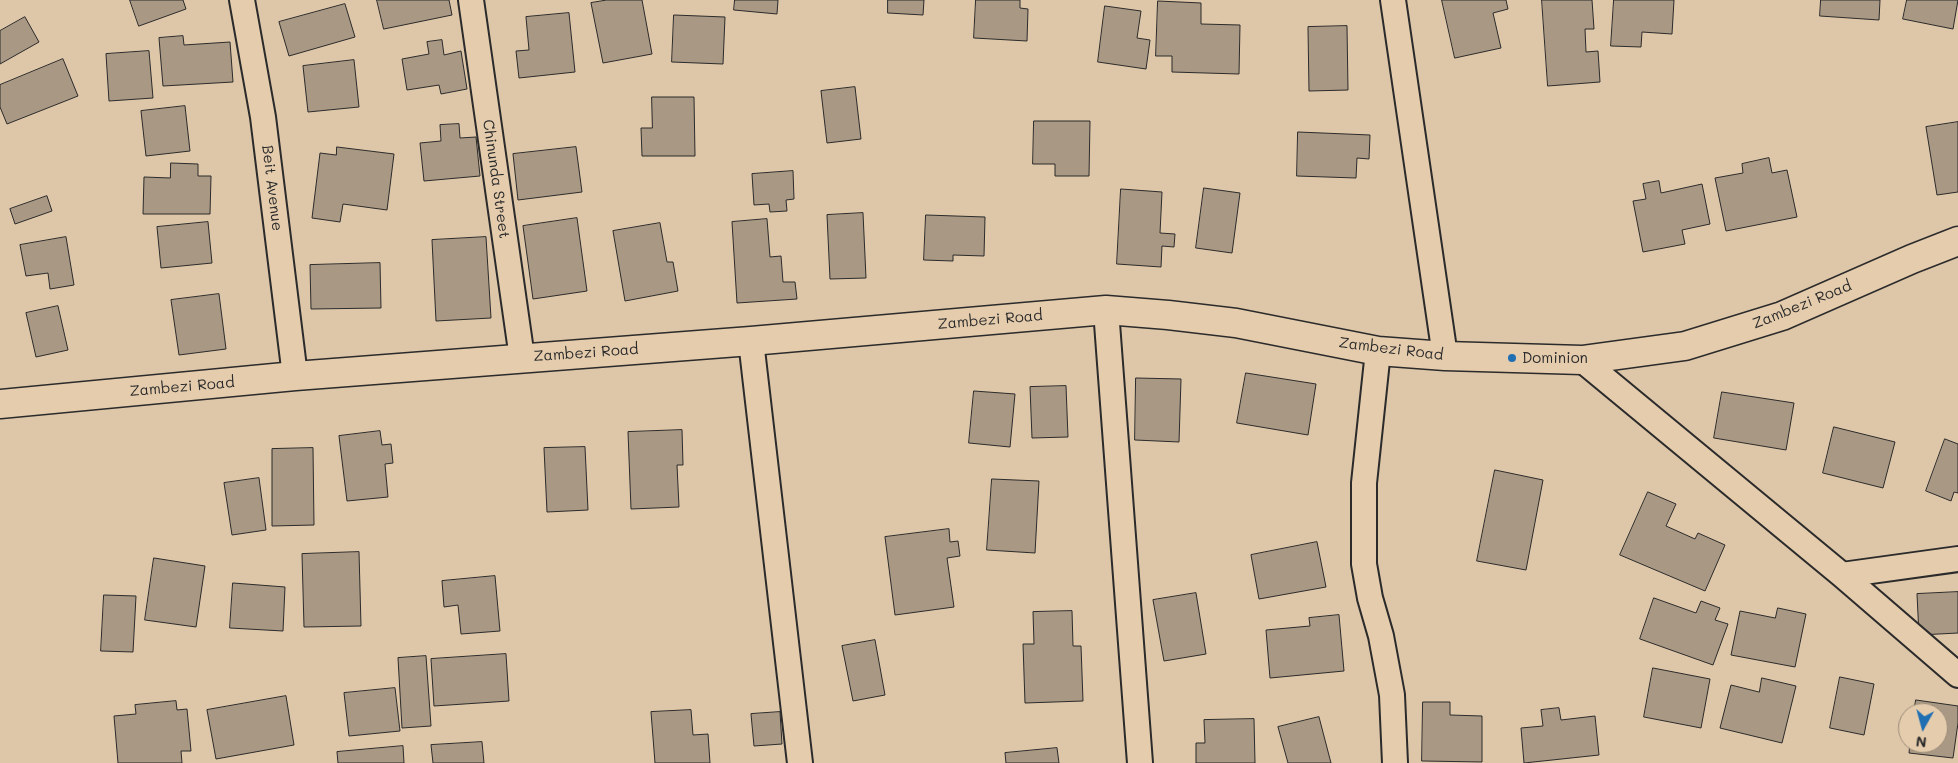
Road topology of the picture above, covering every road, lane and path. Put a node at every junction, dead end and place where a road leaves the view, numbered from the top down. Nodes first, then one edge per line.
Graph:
1 (242, 0) edge
2 (471, 0) edge
3 (1394, 0) edge
4 (1958, 241) edge
5 (1106, 310) junction
6 (751, 341) junction
7 (1378, 351) junction
8 (1445, 356) junction
9 (522, 358) junction
10 (1582, 360) junction
11 (295, 376) junction
12 (0, 404) edge
13 (1958, 559) edge
14 (1842, 575) junction
15 (1958, 675) edge
16 (800, 763) edge
17 (1140, 763) edge
18 (1394, 763) edge

1 - 11 street, Beit Avenue
2 - 9 street, Chinunda Street
3 - 8 street
4 - 10 street, Zambezi Road
5 - 6 street, Zambezi Road
5 - 7 street, Zambezi Road
5 - 17 street
6 - 9 street, Zambezi Road
6 - 16 street
7 - 8 street, Zambezi Road
7 - 18 street
8 - 10 street, Zambezi Road
9 - 11 street, Zambezi Road
10 - 14 street
11 - 12 street, Zambezi Road
13 - 14 street
14 - 15 street

